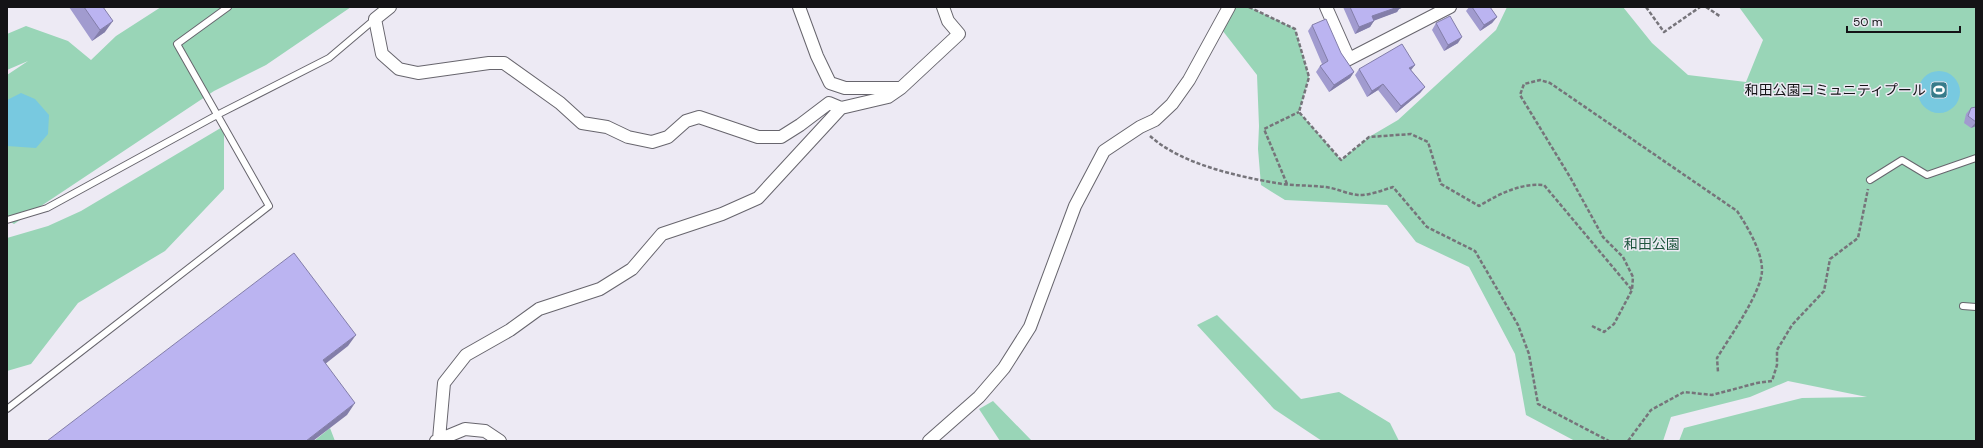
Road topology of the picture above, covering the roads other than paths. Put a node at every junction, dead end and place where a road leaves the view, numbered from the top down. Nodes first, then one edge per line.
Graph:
1 (228, 7) edge
2 (390, 7) edge
3 (799, 7) edge
4 (943, 7) edge
5 (1229, 7) edge
6 (1326, 7) edge
7 (1450, 7) edge
8 (375, 19) junction
9 (901, 88) junction
10 (841, 108) junction
11 (217, 115) junction
12 (1976, 158) edge
13 (1870, 180) road end
14 (7, 220) edge
15 (1963, 306) dead end
16 (1976, 307) edge
17 (7, 409) edge
18 (438, 440) edge
19 (500, 441) edge
20 (929, 441) edge

1 - 11 lane
2 - 8 street
3 - 9 street
4 - 9 street
5 - 20 street
6 - 7 street
8 - 10 street
8 - 11 lane
9 - 10 street
10 - 18 street
11 - 14 lane
11 - 17 lane
12 - 13 lane
15 - 16 lane
18 - 19 street

